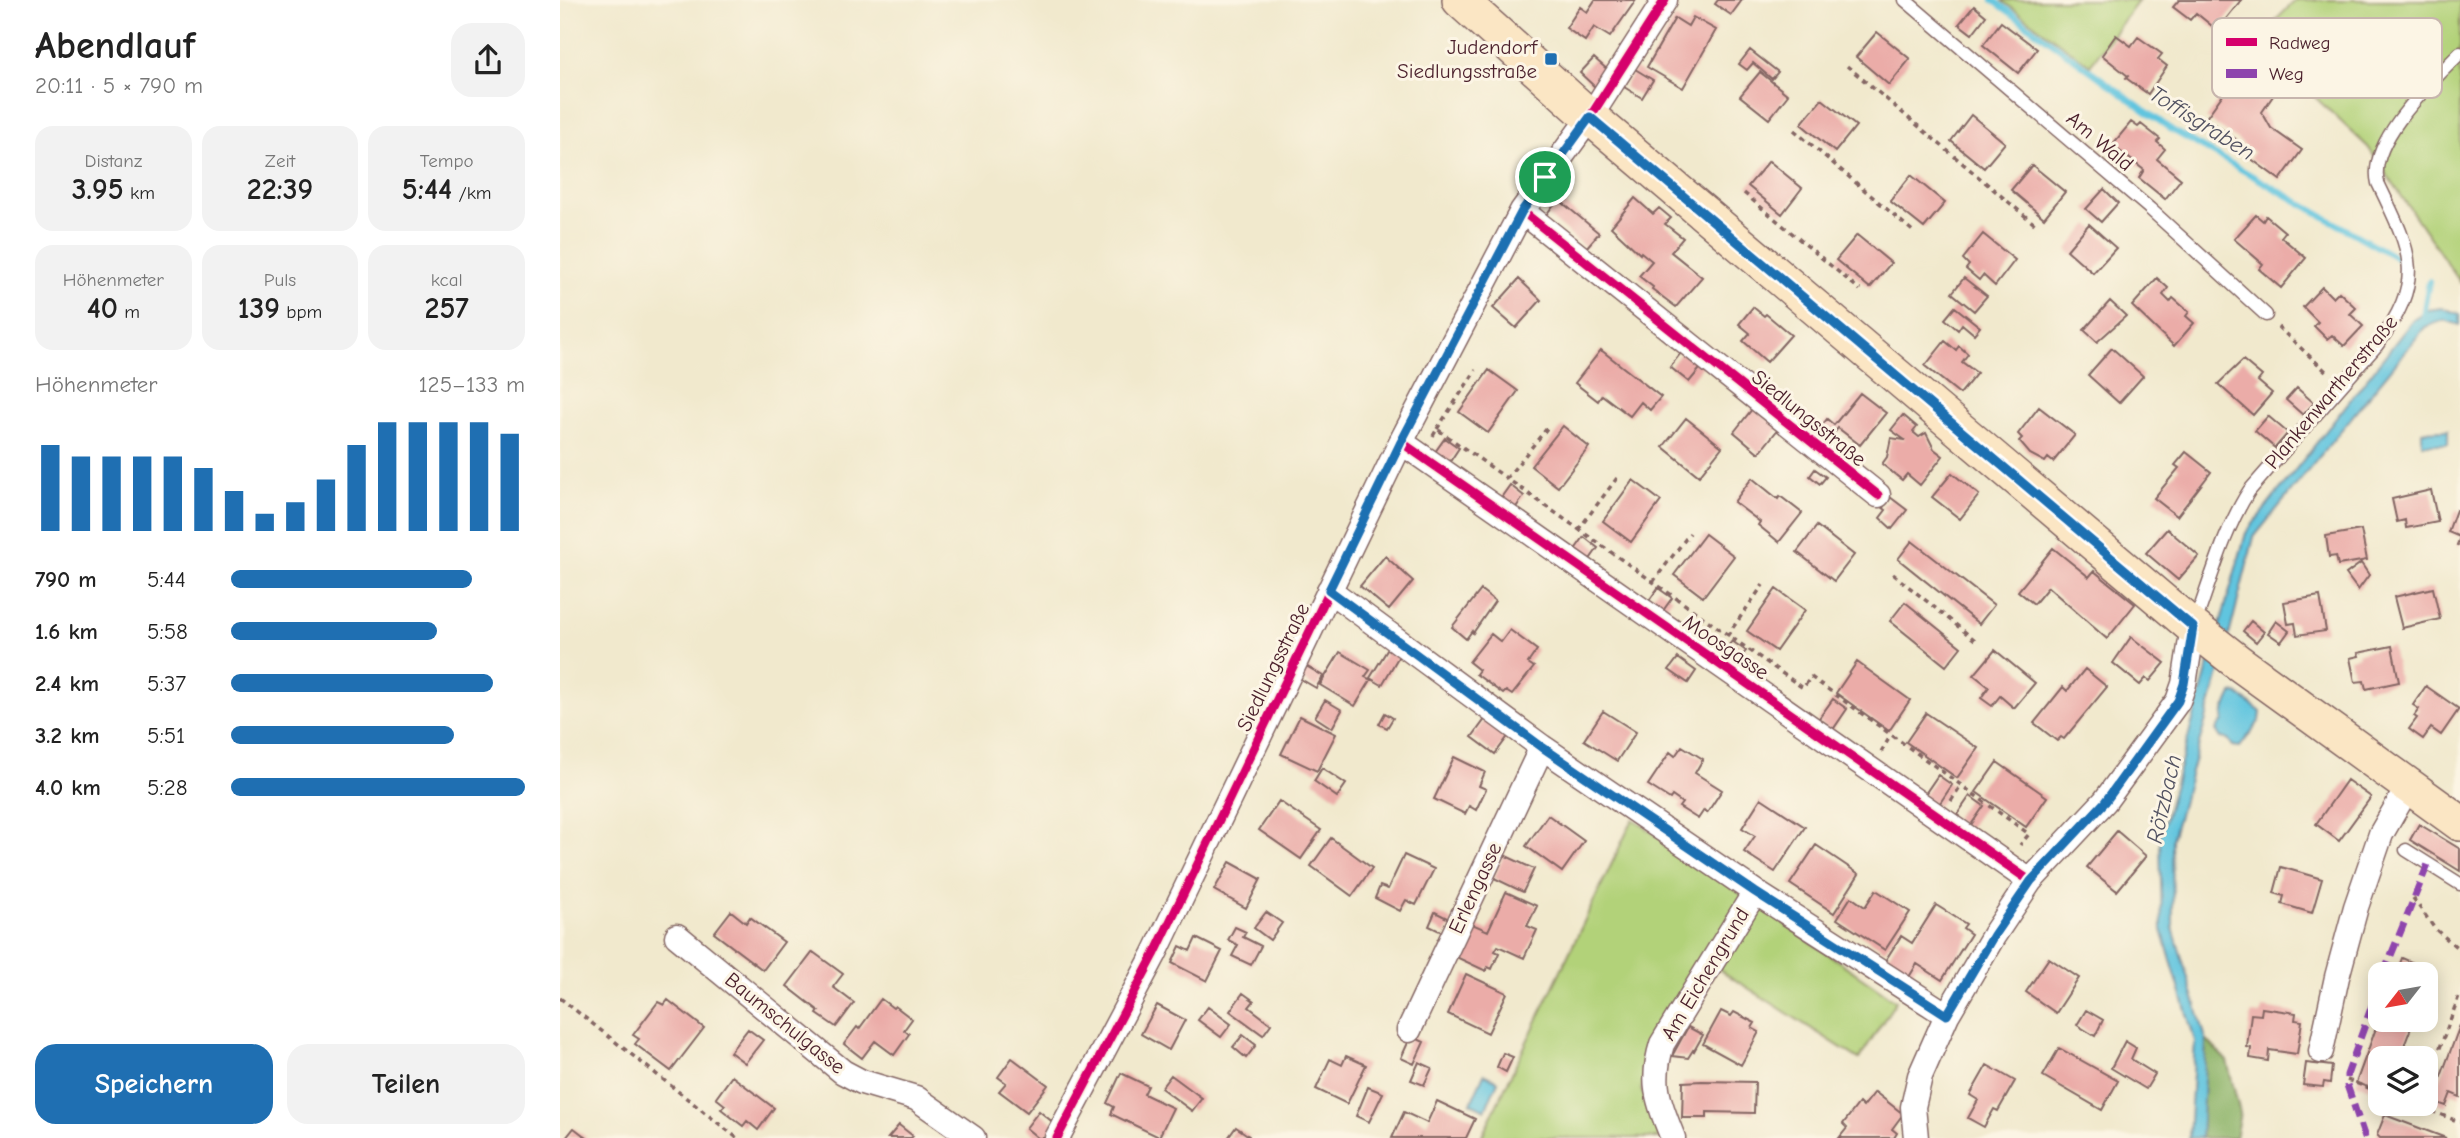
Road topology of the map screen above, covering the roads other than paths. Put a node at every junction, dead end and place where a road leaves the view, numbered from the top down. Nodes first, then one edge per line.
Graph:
1 (1460, 0) edge
2 (1665, 0) edge
3 (1905, 0) edge
4 (2460, 52) edge
5 (2442, 73) edge
6 (2420, 98) edge
7 (1590, 117) junction
8 (1522, 211) junction
9 (2266, 315) road end
10 (1411, 448) junction
11 (1878, 495) dead end
12 (1329, 590) junction
13 (2201, 633) junction
14 (1542, 747) junction
15 (2407, 787) junction
16 (2460, 823) edge
17 (2406, 850) dead end
18 (2031, 881) junction
19 (2460, 884) edge
20 (1755, 892) junction
21 (677, 936) dead end
22 (1947, 1015) junction
23 (1409, 1030) dead end
24 (2321, 1052) dead end
25 (972, 1138) edge
26 (1057, 1138) edge
27 (1673, 1138) edge
28 (1916, 1138) edge

1 - 7 main road
2 - 7 street, Siedlungsstraße
3 - 9 lane, Am Wald
4 - 5 lane, Plankenwartherstraße
6 - 13 lane, Plankenwartherstraße
7 - 8 street, Siedlungsstraße
7 - 13 main road
8 - 10 street, Siedlungsstraße
8 - 11 street, Siedlungsstraße
10 - 12 street, Siedlungsstraße
10 - 18 street, Moosgasse
12 - 14 street
12 - 26 street, Siedlungsstraße
13 - 15 main road
13 - 18 street
14 - 20 street
14 - 23 street, Erlengasse
15 - 16 main road
15 - 24 street
17 - 19 lane
18 - 22 street
20 - 22 street
20 - 27 street, Am Eichengrund
21 - 25 street, Baumschulgasse
22 - 28 street

